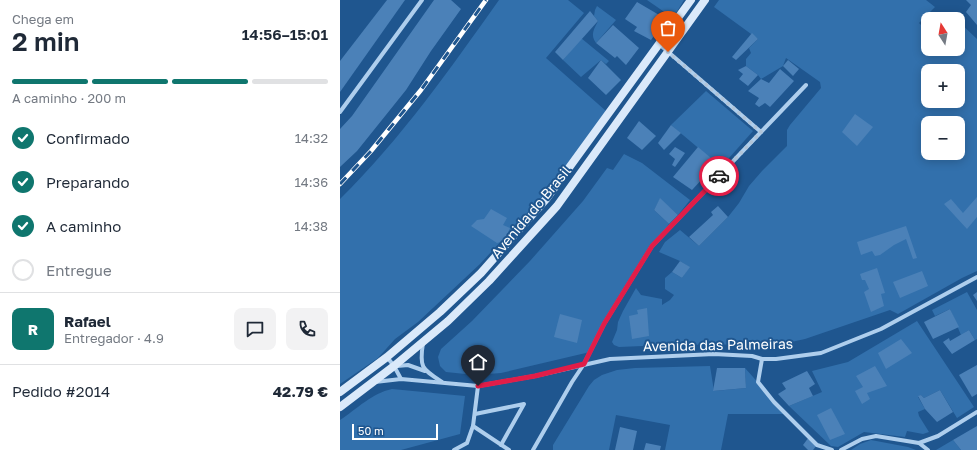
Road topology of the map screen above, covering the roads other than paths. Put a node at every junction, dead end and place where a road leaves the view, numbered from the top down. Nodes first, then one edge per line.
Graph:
1 (422, 0) edge
2 (691, 0) edge
3 (705, 0) edge
4 (659, 44) junction
5 (668, 52) junction
6 (806, 85) dead end
7 (340, 112) edge
8 (761, 132) junction
9 (977, 278) edge
10 (423, 342) junction
11 (387, 357) junction
12 (762, 359) junction
13 (584, 364) junction
14 (394, 366) junction
15 (425, 371) junction
16 (400, 379) junction
17 (373, 383) junction
18 (444, 383) junction
19 (478, 386) junction
20 (340, 392) edge
21 (340, 407) edge
22 (977, 412) edge
23 (475, 414) junction
24 (473, 426) junction
25 (919, 443) junction
26 (501, 445) junction
27 (454, 450) edge
28 (509, 450) edge
29 (533, 450) edge
30 (832, 450) edge
31 (841, 450) edge
32 (928, 450) edge

1 - 7 street
2 - 4 main road, Avenida do Brasil
3 - 5 main road, Avenida do Brasil
4 - 5 street
4 - 11 main road, Avenida do Brasil
5 - 8 street
5 - 10 main road, Avenida do Brasil
6 - 8 street
8 - 13 street
9 - 12 street, Avenida das Palmeiras
10 - 14 main road, Avenida do Brasil
10 - 15 street
11 - 14 street
11 - 20 main road, Avenida do Brasil
12 - 13 street, Avenida das Palmeiras
12 - 30 street
13 - 19 street, Avenida das Palmeiras
13 - 29 street
14 - 15 street, Avenida das Palmeiras
14 - 16 street
14 - 17 main road, Avenida do Brasil
15 - 18 street, Avenida das Palmeiras
16 - 17 street, Avenida das Palmeiras
16 - 18 street, Avenida das Palmeiras
17 - 21 main road, Avenida do Brasil
18 - 19 street, Avenida das Palmeiras
19 - 23 street
22 - 25 street
23 - 24 street
23 - 26 street
24 - 26 street
24 - 27 street
25 - 31 street
25 - 32 street
26 - 28 street

